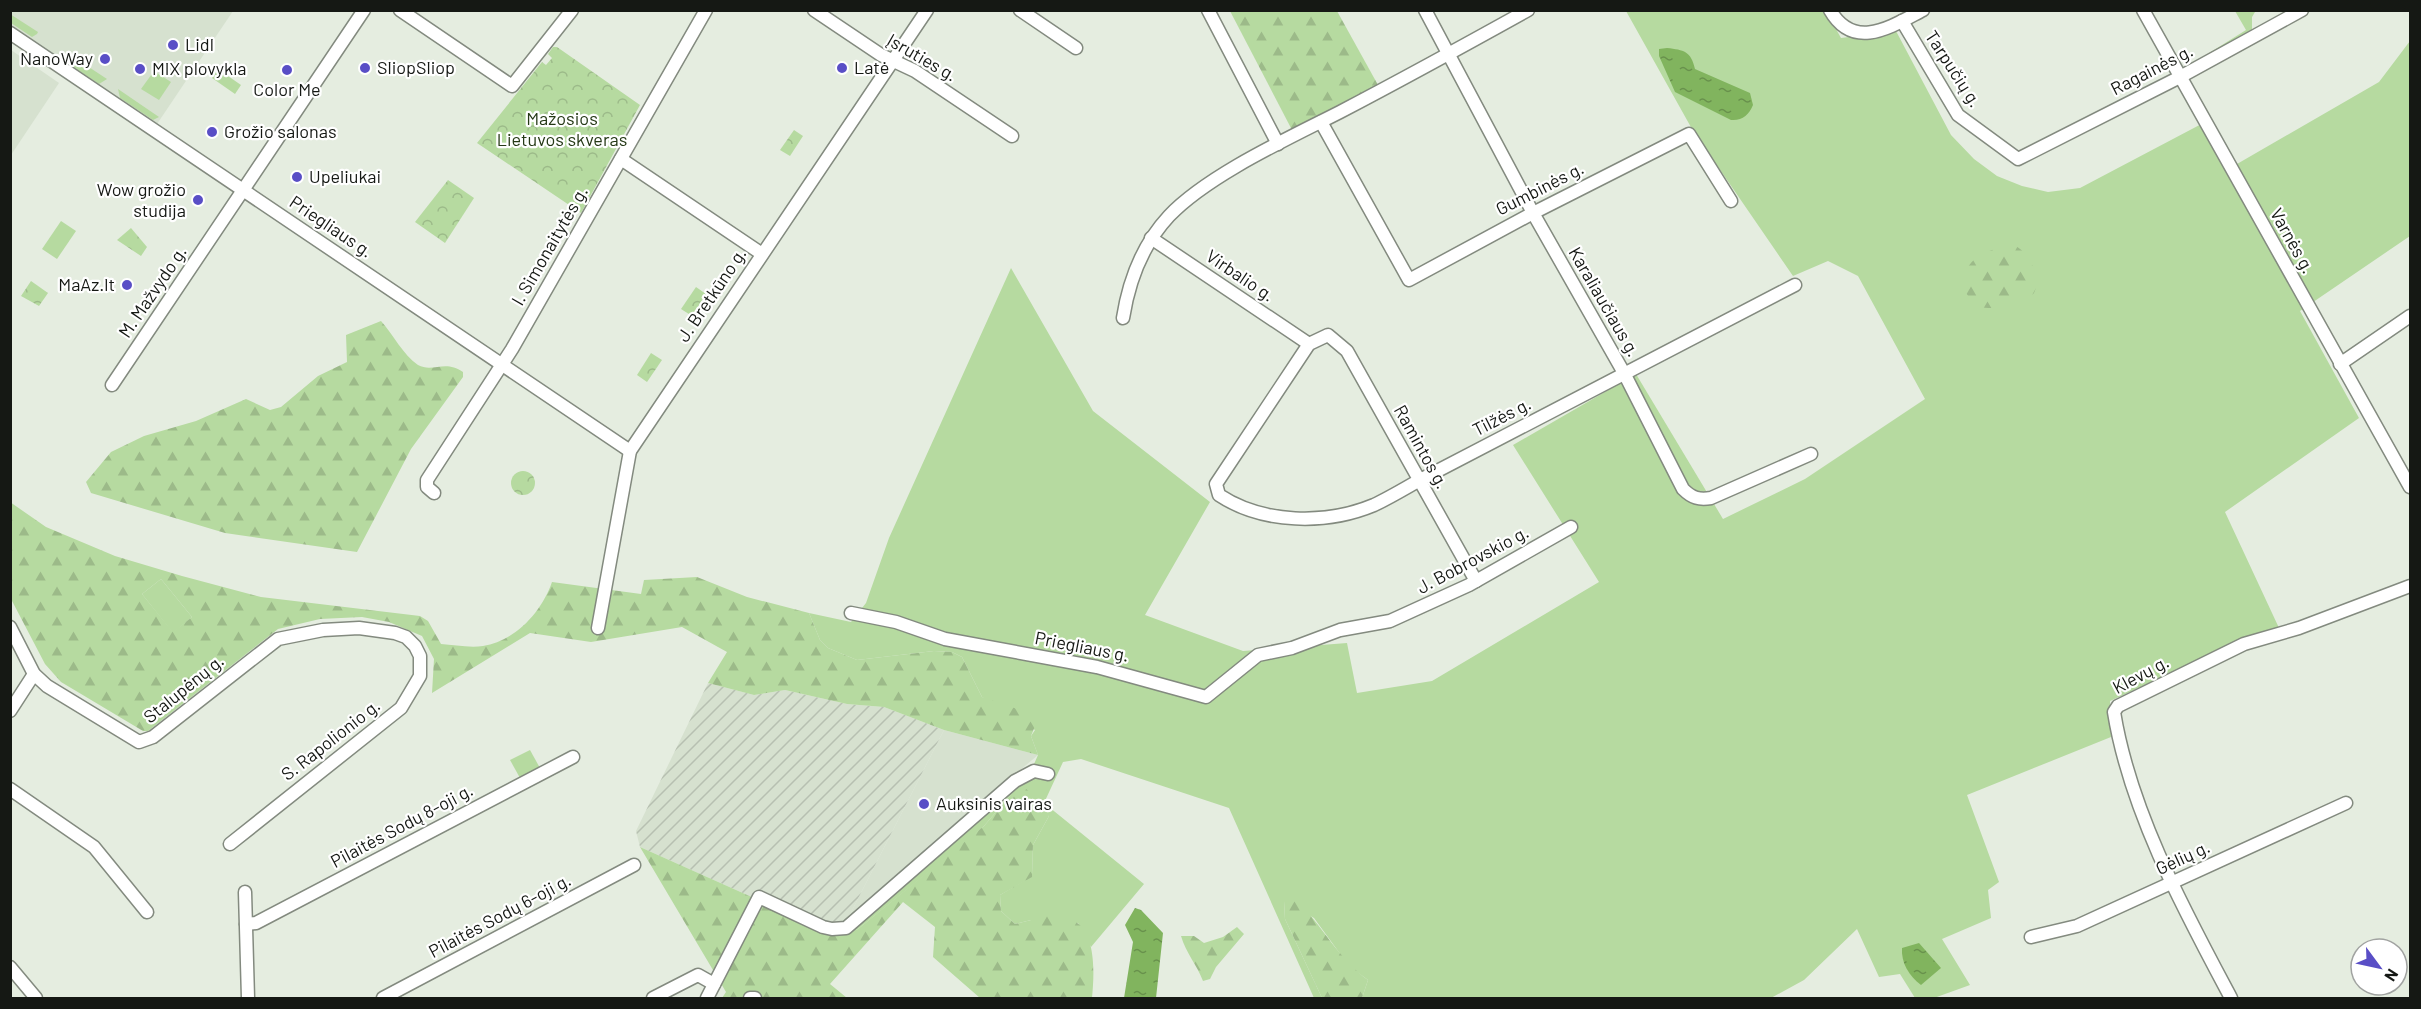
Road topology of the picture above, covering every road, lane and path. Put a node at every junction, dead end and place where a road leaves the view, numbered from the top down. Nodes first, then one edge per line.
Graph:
1 (364, 10) edge
2 (400, 10) edge
3 (572, 10) edge
4 (706, 10) edge
5 (814, 10) edge
6 (927, 10) edge
7 (1020, 10) edge
8 (1208, 10) edge
9 (1425, 10) edge
10 (1528, 10) edge
11 (1830, 10) edge
12 (1923, 10) edge
13 (2143, 10) edge
14 (2302, 10) edge
15 (1902, 21) junction
16 (10, 33) edge
17 (1076, 48) dead end
18 (1448, 54) junction
19 (893, 60) junction
20 (2180, 77) junction
21 (1321, 122) junction
22 (1012, 136) dead end
23 (1278, 144) junction
24 (621, 159) junction
25 (2018, 159) joint
26 (243, 190) junction
27 (1731, 201) dead end
28 (1533, 213) junction
29 (1152, 238) junction
30 (762, 254) junction
31 (1795, 285) dead end
32 (2410, 316) edge
33 (1123, 318) dead end
34 (1309, 344) junction
35 (502, 364) junction
36 (2340, 364) junction
37 (1624, 374) junction
38 (112, 385) dead end
39 (630, 452) junction
40 (1811, 454) dead end
41 (1418, 481) junction
42 (2410, 488) edge
43 (434, 493) dead end
44 (1571, 527) dead end
45 (1476, 581) junction
46 (2410, 586) edge
47 (851, 613) dead end
48 (10, 627) edge
49 (598, 628) dead end
50 (415, 646) joint
51 (1292, 648) joint
52 (34, 674) junction
53 (10, 711) edge
54 (573, 757) dead end
55 (1048, 774) dead end
56 (10, 789) edge
57 (2346, 802) dead end
58 (230, 843) dead end
59 (634, 865) dead end
60 (2173, 883) junction
61 (245, 892) dead end
62 (147, 912) dead end
63 (246, 924) junction
64 (2031, 937) dead end
65 (10, 967) edge
66 (714, 984) junction
67 (36, 999) edge
68 (248, 999) edge
69 (383, 999) edge
70 (653, 999) edge
71 (707, 999) edge
72 (750, 999) edge
73 (755, 999) edge
74 (2231, 999) edge

1 - 26 street, M. Mažvydo g.
2 - 3 street
4 - 24 street, I. Simonaitytės g.
5 - 19 street, Įsruties g.
6 - 19 street, J. Bretkūno g.
7 - 17 street
8 - 23 street
9 - 18 street, Karaliaučiaus g.
10 - 18 street
11 - 15 street, Tarpučių g.
12 - 15 street
13 - 20 street, Varnės g.
14 - 20 street, Ragainės g.
15 - 25 street, Tarpučių g.
16 - 26 street, Priegliaus g.
18 - 21 street
18 - 28 street, Karaliaučiaus g.
19 - 22 street, Įsruties g.
19 - 30 street, J. Bretkūno g.
20 - 25 street, Ragainės g.
20 - 36 street, Varnės g.
21 - 23 street
21 - 28 street, Gumbinės g.
23 - 29 street
24 - 30 street
24 - 35 street, I. Simonaitytės g.
26 - 35 street, Priegliaus g.
26 - 38 street, M. Mažvydo g.
27 - 28 street, Gumbinės g.
28 - 37 street, Karaliaučiaus g.
29 - 33 street
29 - 34 street, Virbalio g.
30 - 39 street, J. Bretkūno g.
31 - 37 street, Tilžės g.
32 - 36 street
34 - 41 street, Ramintos g.
34 - 41 street, Tilžės g.
35 - 39 street, Priegliaus g.
35 - 43 street, I. Simonaitytės g.
36 - 42 street, Varnės g.
37 - 40 street, Karaliaučiaus g.
37 - 41 street, Tilžės g.
39 - 49 street, J. Bretkūno g.
41 - 45 street, Ramintos g.
44 - 45 street, J. Bobrovskio g.
45 - 51 street, J. Bobrovskio g.
46 - 60 street, Klevų g.
47 - 51 street, Priegliaus g.
48 - 52 street, Stalupėnų g.
50 - 52 street, Stalupėnų g.
50 - 58 street, S. Rapolionio g.
52 - 53 street
54 - 63 street, Pilaitės Sodų 8-oji g.
55 - 66 street
56 - 62 street
57 - 60 street, Gėlių g.
59 - 69 street, Pilaitės Sodų 6-oji g.
60 - 64 street, Gėlių g.
60 - 74 street, Klevų g.
61 - 63 street
63 - 68 street
65 - 67 street
66 - 70 street
66 - 71 street
72 - 73 street

